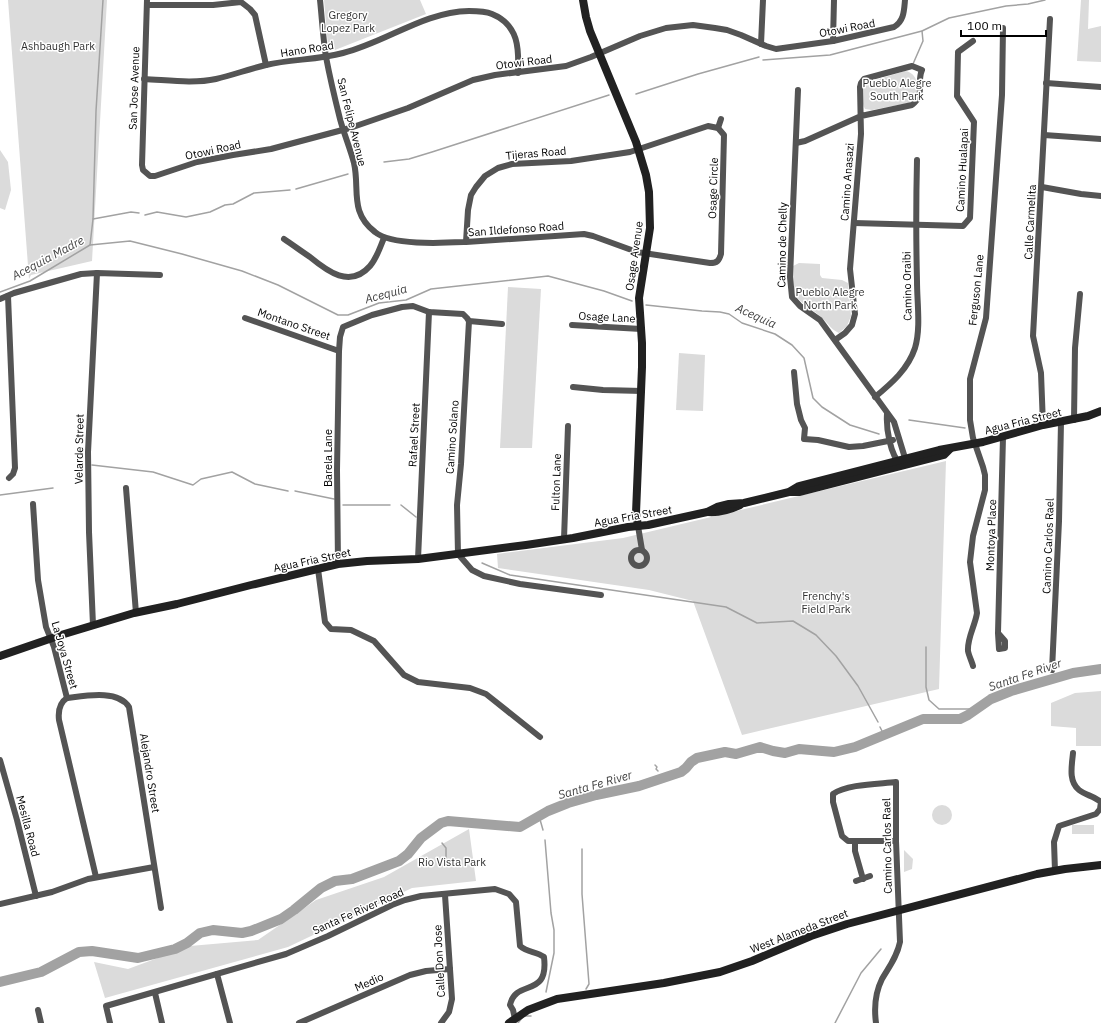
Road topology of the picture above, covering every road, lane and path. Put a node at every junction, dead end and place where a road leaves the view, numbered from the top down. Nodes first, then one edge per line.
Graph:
1 (320, 0) edge
2 (582, 0) edge
3 (763, 0) edge
4 (834, 0) edge
5 (905, 0) edge
6 (147, 2) edge
7 (1050, 19) dead end
8 (1003, 28) dead end
9 (833, 41) junction
10 (972, 41) dead end
11 (761, 44) junction
12 (599, 53) junction
13 (326, 56) junction
14 (266, 65) junction
15 (518, 73) junction
16 (144, 80) junction
17 (1046, 83) junction
18 (1101, 87) edge
19 (798, 90) dead end
20 (861, 116) junction
21 (720, 119) dead end
22 (718, 128) junction
23 (344, 129) junction
24 (1044, 135) junction
25 (1101, 139) edge
26 (796, 143) junction
27 (638, 149) junction
28 (917, 160) dead end
29 (146, 174) joint
30 (1042, 187) junction
31 (1101, 196) edge
32 (854, 224) junction
33 (916, 225) junction
34 (284, 238) dead end
35 (384, 238) junction
36 (466, 242) junction
37 (647, 253) junction
38 (97, 273) junction
39 (160, 276) dead end
40 (1080, 294) dead end
41 (8, 296) junction
42 (0, 300) edge
43 (429, 312) junction
44 (245, 318) dead end
45 (468, 321) junction
46 (502, 324) dead end
47 (572, 325) dead end
48 (641, 329) junction
49 (835, 340) junction
50 (340, 351) junction
51 (794, 372) dead end
52 (573, 387) dead end
53 (642, 391) junction
54 (875, 397) junction
55 (1101, 411) edge
56 (887, 414) junction
57 (1074, 420) junction
58 (1061, 422) junction
59 (1043, 425) junction
60 (568, 426) dead end
61 (1003, 437) junction
62 (899, 438) junction
63 (890, 440) junction
64 (975, 443) junction
65 (901, 461) junction
66 (9, 478) dead end
67 (126, 488) dead end
68 (33, 504) dead end
69 (638, 526) junction
70 (564, 539) junction
71 (642, 550) dead end
72 (458, 554) junction
73 (418, 559) junction
74 (338, 564) junction
75 (318, 569) junction
76 (601, 595) dead end
77 (136, 613) junction
78 (93, 625) junction
79 (998, 633) dead end
80 (51, 638) junction
81 (0, 656) edge
82 (973, 666) dead end
83 (1052, 670) dead end
84 (67, 698) junction
85 (540, 737) dead end
86 (1072, 753) dead end
87 (0, 760) edge
88 (896, 841) junction
89 (855, 842) junction
90 (1101, 865) edge
91 (154, 867) junction
92 (1054, 871) junction
93 (870, 876) dead end
94 (96, 877) junction
95 (863, 878) junction
96 (856, 881) dead end
97 (445, 895) junction
98 (36, 896) junction
99 (0, 904) edge
100 (161, 908) dead end
101 (899, 909) junction
102 (450, 969) junction
103 (217, 974) junction
104 (155, 993) junction
105 (38, 1010) dead end
106 (512, 1021) edge
107 (41, 1023) edge
108 (110, 1023) edge
109 (162, 1023) edge
110 (230, 1023) edge
111 (299, 1023) edge
112 (441, 1023) edge
113 (876, 1023) edge

1 - 13 street, San Felipe Avenue
2 - 12 street, Osage Avenue
3 - 11 street
4 - 9 street
5 - 9 street, Otowi Road
6 - 14 street
6 - 16 street, San Jose Avenue
7 - 17 street, Calle Carmelita
8 - 64 street, Ferguson Lane
9 - 11 street, Otowi Road
10 - 33 street, Camino Hualapai
11 - 12 street, Otowi Road
12 - 15 street, Otowi Road
12 - 27 street, Osage Avenue
13 - 14 street, Hano Road
13 - 15 street, Hano Road
13 - 23 street, San Felipe Avenue
14 - 16 street, Hano Road
15 - 23 street, Otowi Road
16 - 29 street, San Jose Avenue
17 - 18 street
17 - 24 street, Calle Carmelita
19 - 26 street, Camino de Chelly
20 - 20 street, Camino Anasazi
20 - 26 street
20 - 32 street, Camino Anasazi
21 - 22 street
22 - 27 street
22 - 37 street, Osage Circle
23 - 29 street, Otowi Road
23 - 35 street, San Felipe Avenue
24 - 25 street
24 - 30 street, Calle Carmelita
26 - 49 street, Camino de Chelly
27 - 36 street, Tijeras Road
27 - 37 street, Osage Avenue
28 - 33 street, Camino Oraibi
30 - 31 street
30 - 59 street, Calle Carmelita
32 - 33 street, Camino Hualapai
32 - 49 street, Camino Anasazi
33 - 54 street, Camino Oraibi
34 - 35 street
35 - 36 street, San Ildefonso Road
36 - 37 street, San Ildefonso Road
37 - 48 street, Osage Avenue
38 - 39 street
38 - 41 street
38 - 78 street, Velarde Street
40 - 57 street
41 - 42 street
41 - 66 street
43 - 45 street
43 - 50 street, Montano Street
43 - 73 street, Rafael Street
44 - 50 street, Montano Street
45 - 46 street
45 - 72 street, Camino Solano
47 - 48 street, Osage Lane
48 - 53 street, Osage Avenue
49 - 54 street, Camino de Chelly
50 - 74 street, Barela Lane
51 - 63 street
52 - 53 street
53 - 69 street, Osage Avenue
54 - 56 street, Camino de Chelly
55 - 57 street, Agua Fria Street
56 - 62 street, Camino de Chelly
56 - 63 street
57 - 58 street, Agua Fria Street
58 - 59 street, Agua Fria Street
58 - 83 street, Camino Carlos Rael
59 - 61 street, Agua Fria Street
60 - 70 street, Fulton Lane
61 - 64 street, Agua Fria Street
61 - 79 street, Montoya Place
62 - 63 street
62 - 65 street, Camino de Chelly
63 - 65 street
64 - 65 street, Agua Fria Street
64 - 82 street, Ferguson Lane
65 - 69 street, Agua Fria Street
67 - 77 street
68 - 80 street, La Joya Street
69 - 70 street, Agua Fria Street
69 - 71 street
70 - 72 street, Agua Fria Street
72 - 73 street, Agua Fria Street
72 - 76 street
73 - 74 street, Agua Fria Street
74 - 75 street, Agua Fria Street
75 - 77 street, Agua Fria Street
75 - 85 street
77 - 78 street, Agua Fria Street
78 - 80 street, Agua Fria Street
80 - 81 street, Agua Fria Street
80 - 84 street, La Joya Street
84 - 91 street, Alejandro Street
84 - 94 street, La Joya Street
86 - 92 street
87 - 98 street, Mesilla Road
88 - 89 street
88 - 89 street, Camino Carlos Rael
88 - 101 street, Camino Carlos Rael
89 - 95 street
90 - 92 street, West Alameda Street
91 - 94 street
91 - 100 street, Alejandro Street
92 - 101 street, West Alameda Street
93 - 95 street
94 - 98 street
95 - 96 street
97 - 102 street, Calle Don Jose
97 - 103 street, Santa Fe River Road
97 - 106 street, Santa Fe River Road
98 - 99 street
101 - 106 street, West Alameda Street
101 - 113 street, Camino Carlos Rael
102 - 111 street, Medio
102 - 112 street, Calle Don Jose
103 - 104 street, Santa Fe River Road
103 - 110 street
104 - 108 street, Santa Fe River Road
104 - 109 street
105 - 107 street

